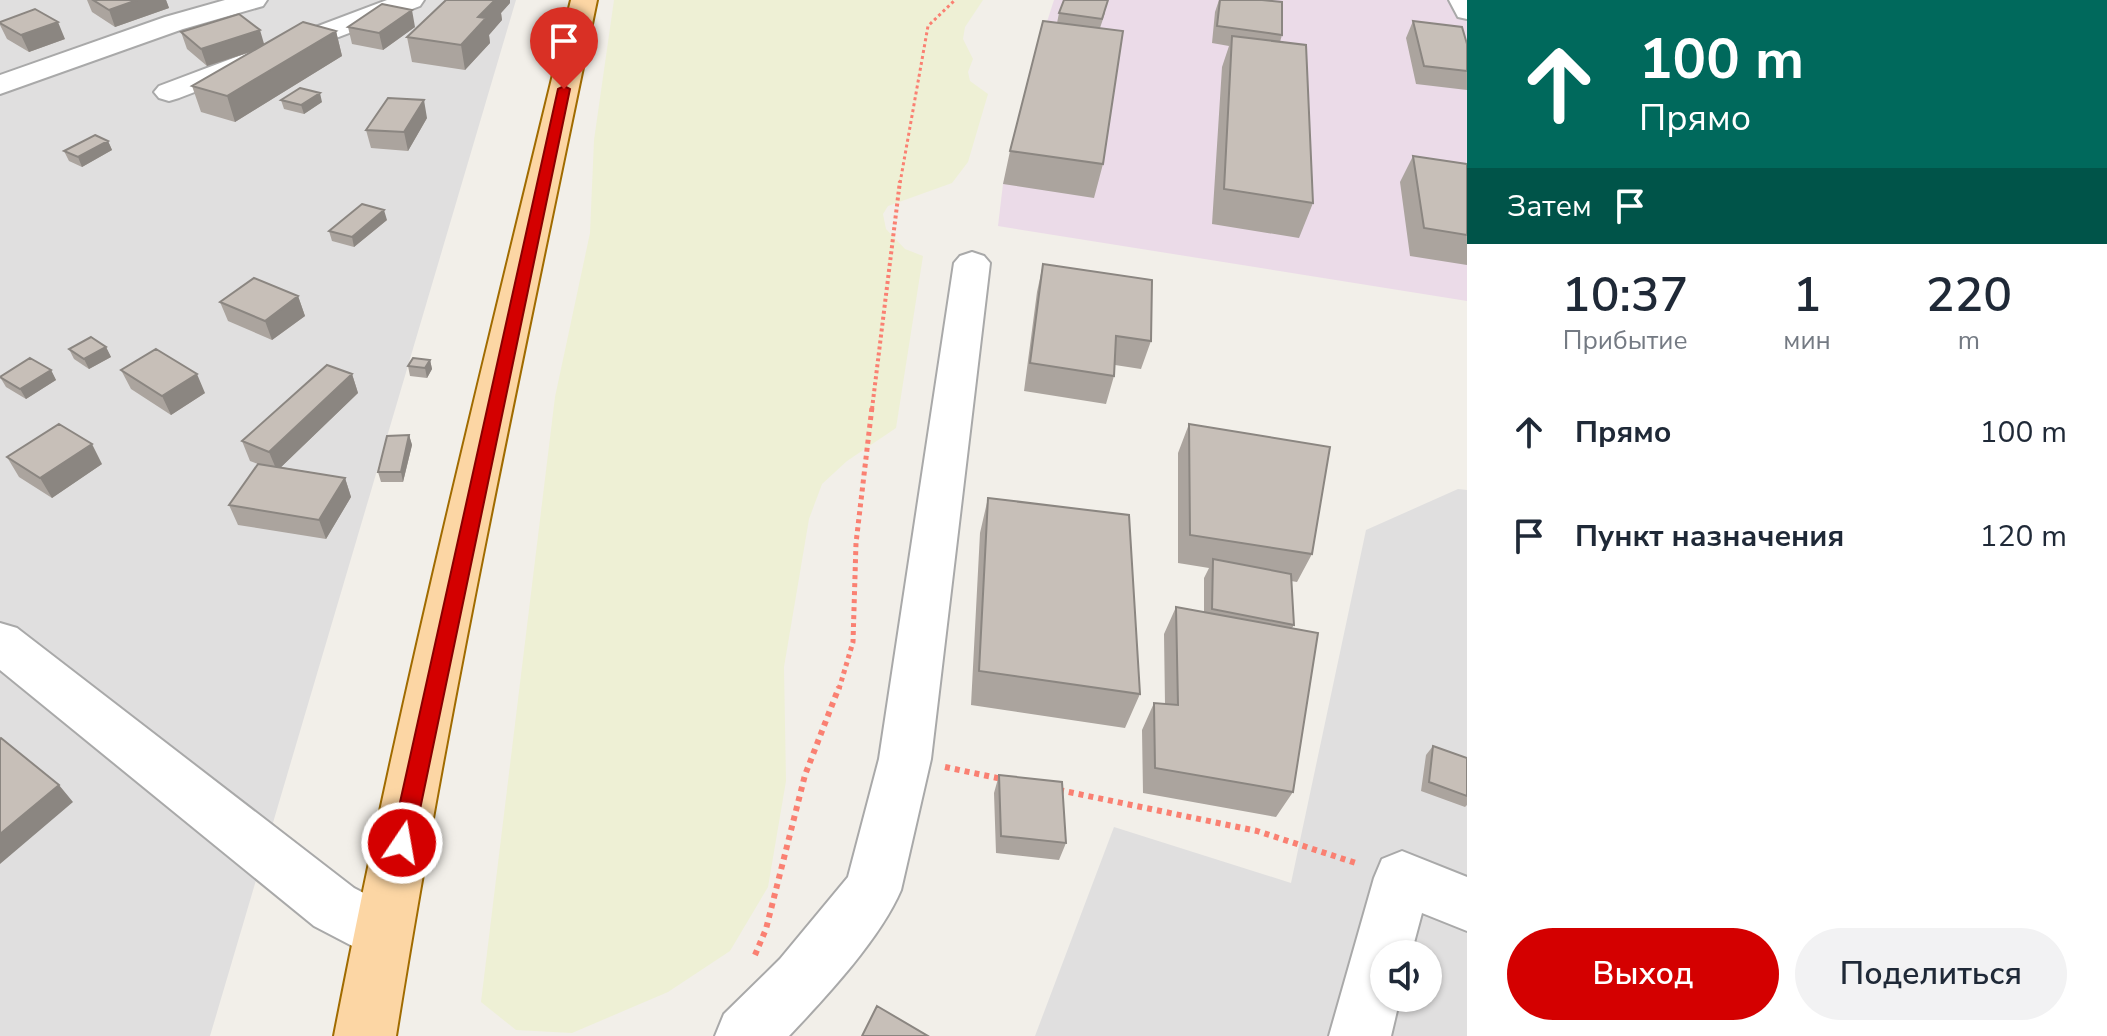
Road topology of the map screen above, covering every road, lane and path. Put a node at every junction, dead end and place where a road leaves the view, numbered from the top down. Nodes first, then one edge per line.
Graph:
1 (254, 0) edge
2 (411, 0) edge
3 (584, 0) edge
4 (955, 0) edge
5 (1462, 0) edge
6 (1467, 11) edge
7 (0, 85) edge
8 (169, 92) dead end
9 (972, 263) dead end
10 (0, 642) edge
11 (905, 759) junction
12 (1012, 781) edge
13 (1043, 787) edge
14 (1402, 878) junction
15 (1467, 904) edge
16 (383, 934) junction
17 (749, 969) dead end
18 (365, 1036) edge
19 (746, 1036) edge
20 (1360, 1036) edge

1 - 7 street
2 - 8 street
3 - 16 main road
4 - 17 path
5 - 6 street
9 - 11 street
10 - 16 street
11 - 12 path
11 - 19 street
13 - 14 path
14 - 15 street
14 - 20 street
16 - 18 main road

